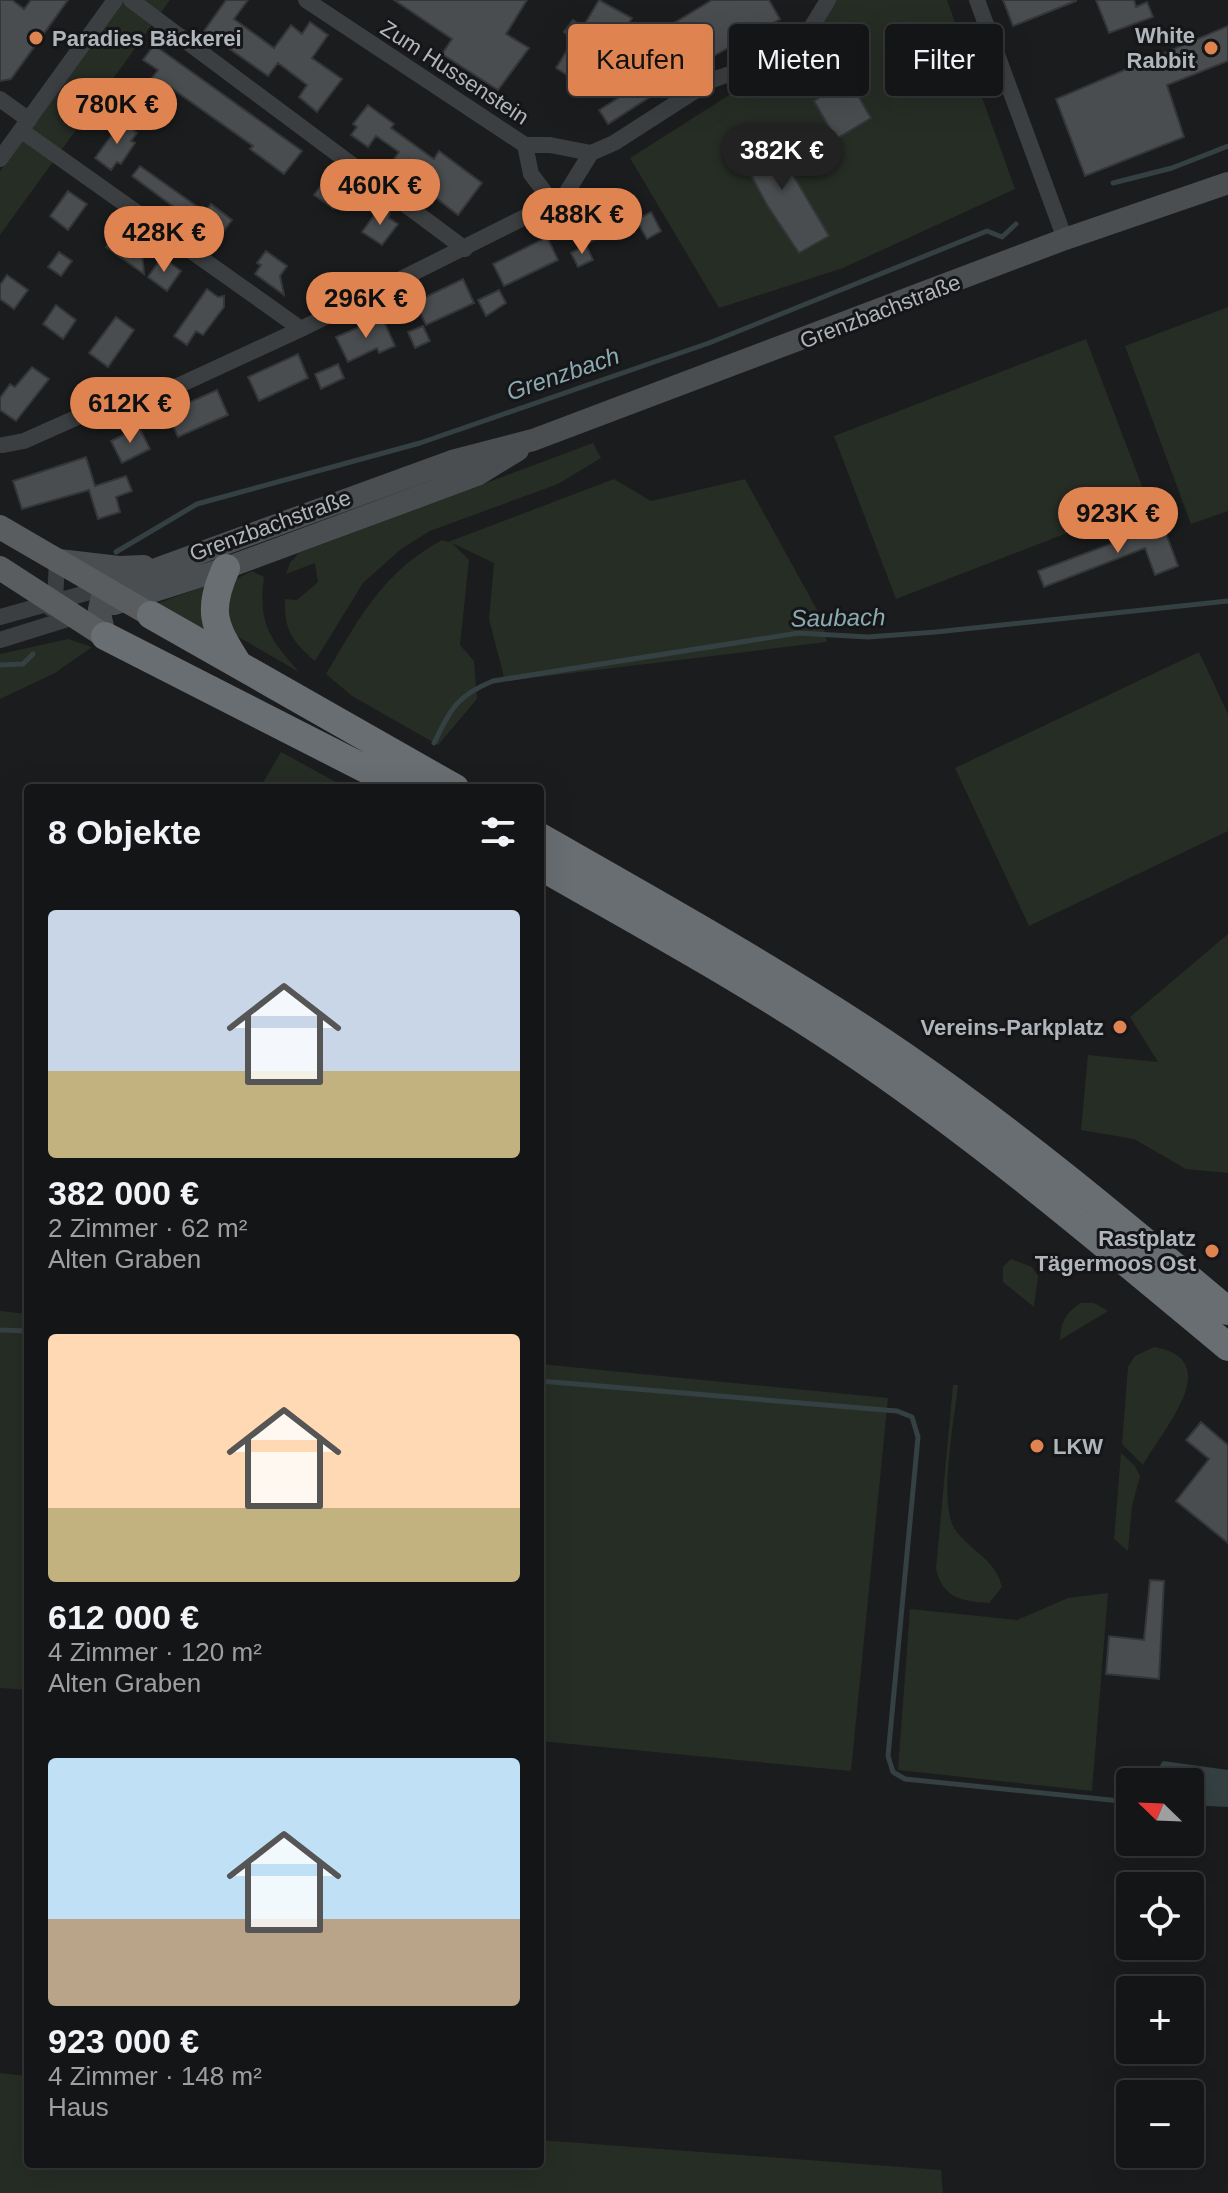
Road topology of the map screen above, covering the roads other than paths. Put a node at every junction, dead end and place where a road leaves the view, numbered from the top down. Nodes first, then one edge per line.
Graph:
1 (115, 0) edge
2 (131, 0) edge
3 (306, 0) edge
4 (828, 0) edge
5 (977, 0) edge
6 (0, 99) edge
7 (25, 125) junction
8 (525, 145) junction
9 (591, 153) junction
10 (0, 159) edge
11 (1228, 183) edge
12 (553, 203) junction
13 (1065, 239) junction
14 (465, 249) junction
15 (301, 329) junction
16 (533, 440) junction
17 (3, 445) dead end
18 (0, 527) edge
19 (57, 560) junction
20 (165, 563) junction
21 (0, 568) edge
22 (226, 568) junction
23 (55, 601) junction
24 (140, 608) junction
25 (96, 612) junction
26 (0, 617) edge
27 (33, 632) junction
28 (0, 640) edge
29 (239, 664) junction
30 (396, 784) edge
31 (448, 784) edge
32 (544, 839) edge
33 (544, 868) edge
34 (1228, 1311) edge
35 (1228, 1347) edge

1 - 7 street
2 - 14 street
3 - 8 street, Zum Hussenstein
4 - 9 street
5 - 13 street
6 - 7 street
7 - 10 street
7 - 15 street
8 - 9 street, Zum Hussenstein
8 - 12 street
9 - 12 street
11 - 13 street, Grenzbachstraße
12 - 14 street
13 - 16 street, Grenzbachstraße
14 - 15 street
15 - 17 street
16 - 20 street, Grenzbachstraße
16 - 22 street, Grenzbachstraße
18 - 19 main road
19 - 20 street
19 - 23 street
19 - 25 main road
20 - 25 street, Grenzbachstraße
21 - 23 main road
22 - 24 street, Grenzbachstraße
22 - 29 highway
23 - 25 main road
23 - 25 street, Grenzbachstraße
23 - 26 street, Grenzbachstraße
23 - 27 street
24 - 25 main road
24 - 29 highway
25 - 27 street
25 - 30 highway
27 - 28 street
29 - 31 highway
32 - 34 highway
33 - 35 highway

